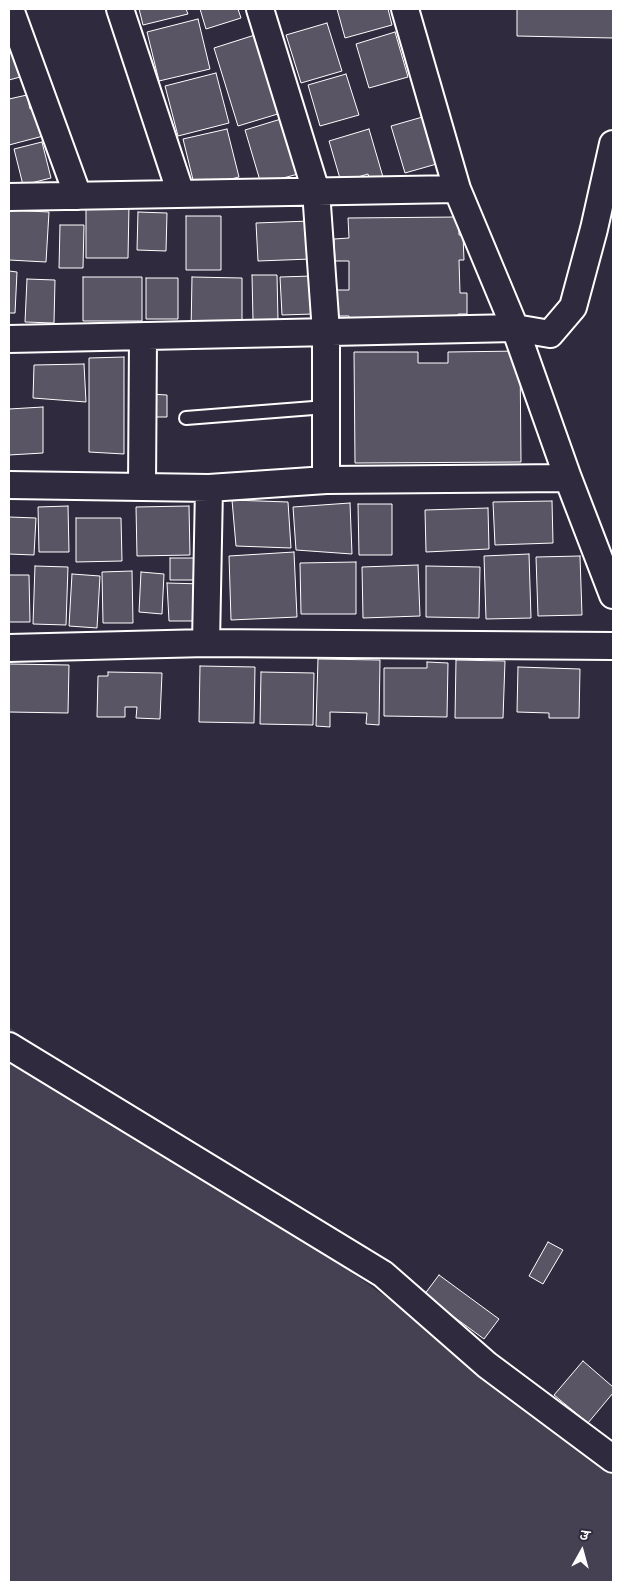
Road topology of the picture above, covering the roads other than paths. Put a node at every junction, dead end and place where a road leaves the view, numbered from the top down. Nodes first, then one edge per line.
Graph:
1 (10, 9) edge
2 (120, 9) edge
3 (260, 9) edge
4 (405, 9) edge
5 (613, 144) edge
6 (457, 189) junction
7 (316, 191) junction
8 (181, 194) junction
9 (78, 196) junction
10 (9, 197) edge
11 (604, 232) edge
12 (515, 328) junction
13 (326, 332) junction
14 (143, 337) junction
15 (9, 339) edge
16 (326, 408) junction
17 (186, 418) dead end
18 (568, 478) junction
19 (326, 480) junction
20 (9, 485) edge
21 (142, 487) junction
22 (209, 488) junction
23 (613, 595) edge
24 (206, 643) junction
25 (613, 646) edge
26 (9, 648) edge
27 (9, 1046) edge
28 (613, 1459) edge

1 - 9 street
2 - 8 street
3 - 7 street
4 - 6 street
5 - 11 street
6 - 7 street
6 - 12 street
7 - 8 street
7 - 13 street
8 - 9 street
9 - 10 street
11 - 12 street
12 - 13 street
12 - 18 street
13 - 14 street
13 - 16 street
14 - 15 street
14 - 21 street
16 - 17 lane
16 - 19 street
18 - 19 street
18 - 23 street
19 - 22 street
20 - 21 street
21 - 22 street
22 - 24 street
24 - 25 street
24 - 26 street
27 - 28 street

